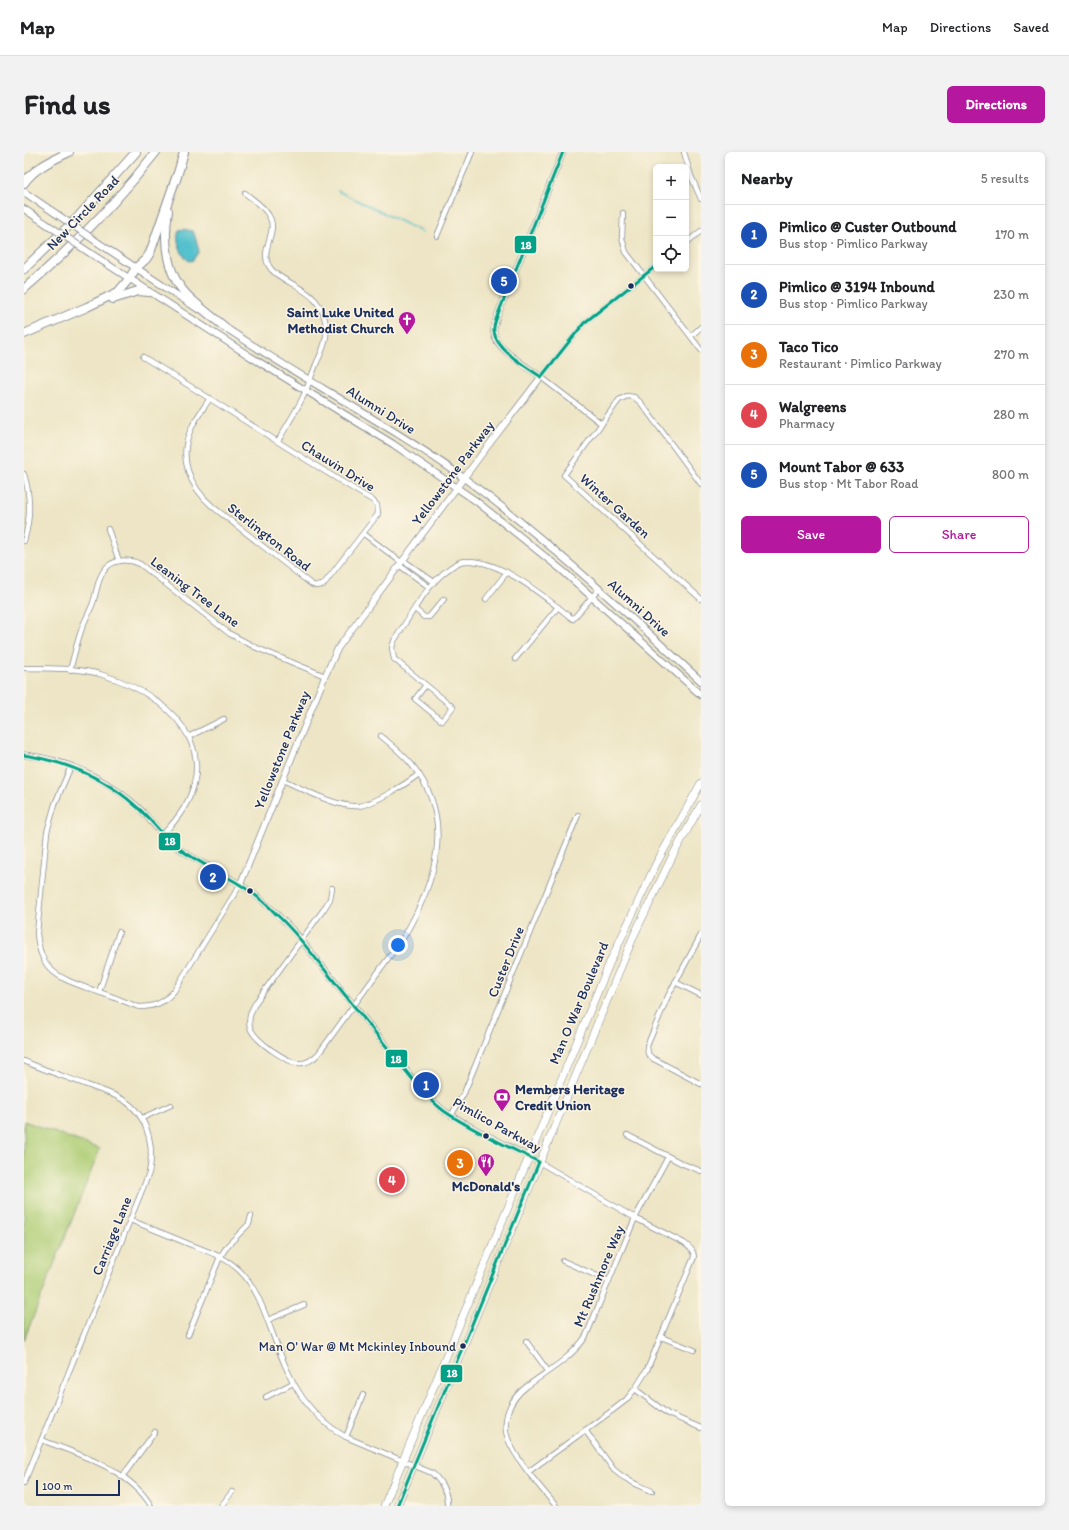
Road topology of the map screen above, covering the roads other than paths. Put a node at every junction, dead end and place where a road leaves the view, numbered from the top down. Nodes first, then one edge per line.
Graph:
1 (69, 152) edge
2 (136, 152) edge
3 (156, 152) edge
4 (184, 152) edge
5 (472, 152) edge
6 (563, 152) edge
7 (684, 152) edge
8 (50, 162) junction
9 (24, 173) edge
10 (177, 175) junction
11 (24, 183) edge
12 (24, 192) edge
13 (245, 193) dead end
14 (701, 199) edge
15 (24, 209) edge
16 (623, 213) dead end
17 (701, 231) edge
18 (438, 236) dead end
19 (689, 240) edge
20 (136, 268) junction
21 (653, 268) edge
22 (24, 269) edge
23 (644, 275) junction
24 (129, 279) junction
25 (24, 289) edge
26 (149, 292) junction
27 (87, 307) junction
28 (701, 327) edge
29 (226, 328) junction
30 (24, 334) edge
31 (691, 336) junction
32 (701, 350) edge
33 (143, 357) dead end
34 (541, 377) junction
35 (310, 381) junction
36 (306, 391) junction
37 (210, 398) junction
38 (602, 424) junction
39 (278, 441) junction
40 (24, 474) edge
41 (463, 478) junction
42 (701, 484) edge
43 (457, 487) junction
44 (27, 516) edge
45 (108, 530) dead end
46 (364, 534) junction
47 (24, 541) edge
48 (119, 561) junction
49 (401, 562) junction
50 (507, 572) junction
51 (434, 582) junction
52 (429, 588) junction
53 (599, 589) junction
54 (592, 597) junction
55 (444, 599) dead end
56 (486, 599) dead end
57 (701, 599) edge
58 (558, 608) junction
59 (415, 609) junction
60 (515, 659) dead end
61 (24, 668) edge
62 (70, 670) junction
63 (325, 676) junction
64 (701, 681) edge
65 (425, 686) junction
66 (701, 695) edge
67 (224, 719) dead end
68 (190, 736) junction
69 (381, 736) dead end
70 (24, 755) edge
71 (71, 766) junction
72 (419, 774) junction
73 (283, 780) junction
74 (701, 783) edge
75 (701, 805) edge
76 (578, 816) dead end
77 (163, 834) junction
78 (240, 885) junction
79 (332, 888) dead end
80 (119, 932) dead end
81 (701, 935) edge
82 (302, 940) junction
83 (675, 982) junction
84 (100, 992) junction
85 (701, 995) edge
86 (355, 1005) junction
87 (24, 1061) edge
88 (701, 1084) edge
89 (171, 1105) dead end
90 (452, 1116) junction
91 (142, 1118) junction
92 (627, 1135) dead end
93 (529, 1156) junction
94 (668, 1157) junction
95 (539, 1162) junction
96 (701, 1171) edge
97 (251, 1216) dead end
98 (635, 1218) junction
99 (130, 1220) junction
100 (220, 1257) junction
101 (562, 1261) dead end
102 (609, 1281) junction
103 (304, 1305) dead end
104 (268, 1320) junction
105 (188, 1335) dead end
106 (661, 1337) junction
107 (526, 1341) dead end
108 (694, 1350) dead end
109 (548, 1371) junction
110 (293, 1383) junction
111 (635, 1389) junction
112 (363, 1395) dead end
113 (266, 1397) dead end
114 (701, 1428) edge
115 (585, 1430) junction
116 (155, 1432) dead end
117 (346, 1437) junction
118 (42, 1440) junction
119 (403, 1461) junction
120 (414, 1465) junction
121 (528, 1472) junction
122 (122, 1476) junction
123 (24, 1483) edge
124 (652, 1491) dead end
125 (232, 1492) dead end
126 (151, 1506) edge
127 (221, 1506) edge
128 (384, 1506) edge
129 (396, 1506) edge
130 (447, 1506) edge
131 (556, 1506) edge

1 - 8 highway
2 - 22 highway, New Circle Road
3 - 25 highway, New Circle Road
4 - 10 highway
5 - 18 street
6 - 34 street
7 - 14 street
8 - 9 highway
8 - 11 highway
10 - 20 highway
10 - 29 highway
12 - 20 main road, Alumni Drive, bridge
13 - 35 street
15 - 24 main road, Alumni Drive, bridge
16 - 23 street
17 - 19 street
20 - 24 highway
20 - 29 main road, Alumni Drive
21 - 23 street, Yellowstone Parkway
23 - 31 street
23 - 34 street, Yellowstone Parkway
24 - 26 main road, Alumni Drive
24 - 27 highway
26 - 27 highway
26 - 36 main road, Alumni Drive
27 - 30 highway
28 - 31 street
29 - 35 main road, Alumni Drive
31 - 32 street
33 - 37 street, Chauvin Drive
34 - 38 street
34 - 41 street, Yellowstone Parkway
35 - 36 street
35 - 41 main road, Alumni Drive
36 - 39 street
36 - 43 main road, Alumni Drive
37 - 39 street, Chauvin Drive
37 - 46 street, Sterlington Road
38 - 42 street
38 - 57 street, Winter Garden
39 - 46 street, Chauvin Drive
40 - 44 street
41 - 43 street, Yellowstone Parkway
41 - 53 main road, Alumni Drive
43 - 49 street, Yellowstone Parkway
43 - 54 main road, Alumni Drive
44 - 47 street
45 - 48 street
46 - 49 street
48 - 62 street
48 - 63 street, Leaning Tree Lane
49 - 51 street
49 - 52 street
49 - 63 street, Yellowstone Parkway
50 - 51 street
50 - 56 street
50 - 58 street
51 - 52 street
52 - 59 street
53 - 54 street
53 - 64 main road, Alumni Drive
54 - 58 street
54 - 66 main road, Alumni Drive
55 - 59 street
58 - 60 street
59 - 65 street
61 - 62 street
62 - 68 street
63 - 73 street, Yellowstone Parkway
65 - 65 street
67 - 68 street
68 - 77 street
69 - 72 street
70 - 71 street, Pimlico Parkway
71 - 77 street, Pimlico Parkway
71 - 84 street, Yellowstone Parkway
72 - 73 street
72 - 86 street
73 - 78 street, Yellowstone Parkway
74 - 93 main road, Man O War Boulevard
75 - 95 main road, Man O War Boulevard
76 - 90 street, Custer Drive
77 - 78 street, Pimlico Parkway
78 - 82 street, Pimlico Parkway
78 - 84 street, Yellowstone Parkway
79 - 82 street
80 - 84 street
81 - 83 street
82 - 86 street, Pimlico Parkway
82 - 86 street
83 - 85 street
83 - 88 street
86 - 90 street, Pimlico Parkway
87 - 91 street, Carriage Lane
89 - 91 street
90 - 93 street, Pimlico Parkway
91 - 99 street, Carriage Lane
92 - 94 street
93 - 95 street, Pimlico Parkway
93 - 119 main road, Man O War Boulevard
94 - 96 street
94 - 98 street, Mt Rushmore Way
95 - 98 street, Pimlico Parkway
95 - 120 main road, Man O War Boulevard
97 - 100 street
98 - 102 street, Mt Rushmore Way
98 - 106 street, Pimlico Parkway
99 - 100 street
99 - 118 street, Carriage Lane
100 - 104 street
100 - 105 street
101 - 102 street
102 - 109 street, Mt Rushmore Way
103 - 104 street
104 - 110 street
106 - 108 street
106 - 111 street, Pimlico Parkway
107 - 109 street
109 - 121 street, Mt Rushmore Way
110 - 113 street
110 - 117 street
111 - 114 street
111 - 115 street, Pimlico Parkway
112 - 117 street
115 - 121 street, Pimlico Parkway
115 - 124 street
116 - 122 street
117 - 119 street
118 - 122 street
118 - 123 street, Carriage Lane
119 - 120 street
119 - 128 main road, Man O War Boulevard
120 - 129 main road, Man O War Boulevard
120 - 130 street
121 - 131 street, Mt Rushmore Way
122 - 126 street
125 - 127 street

